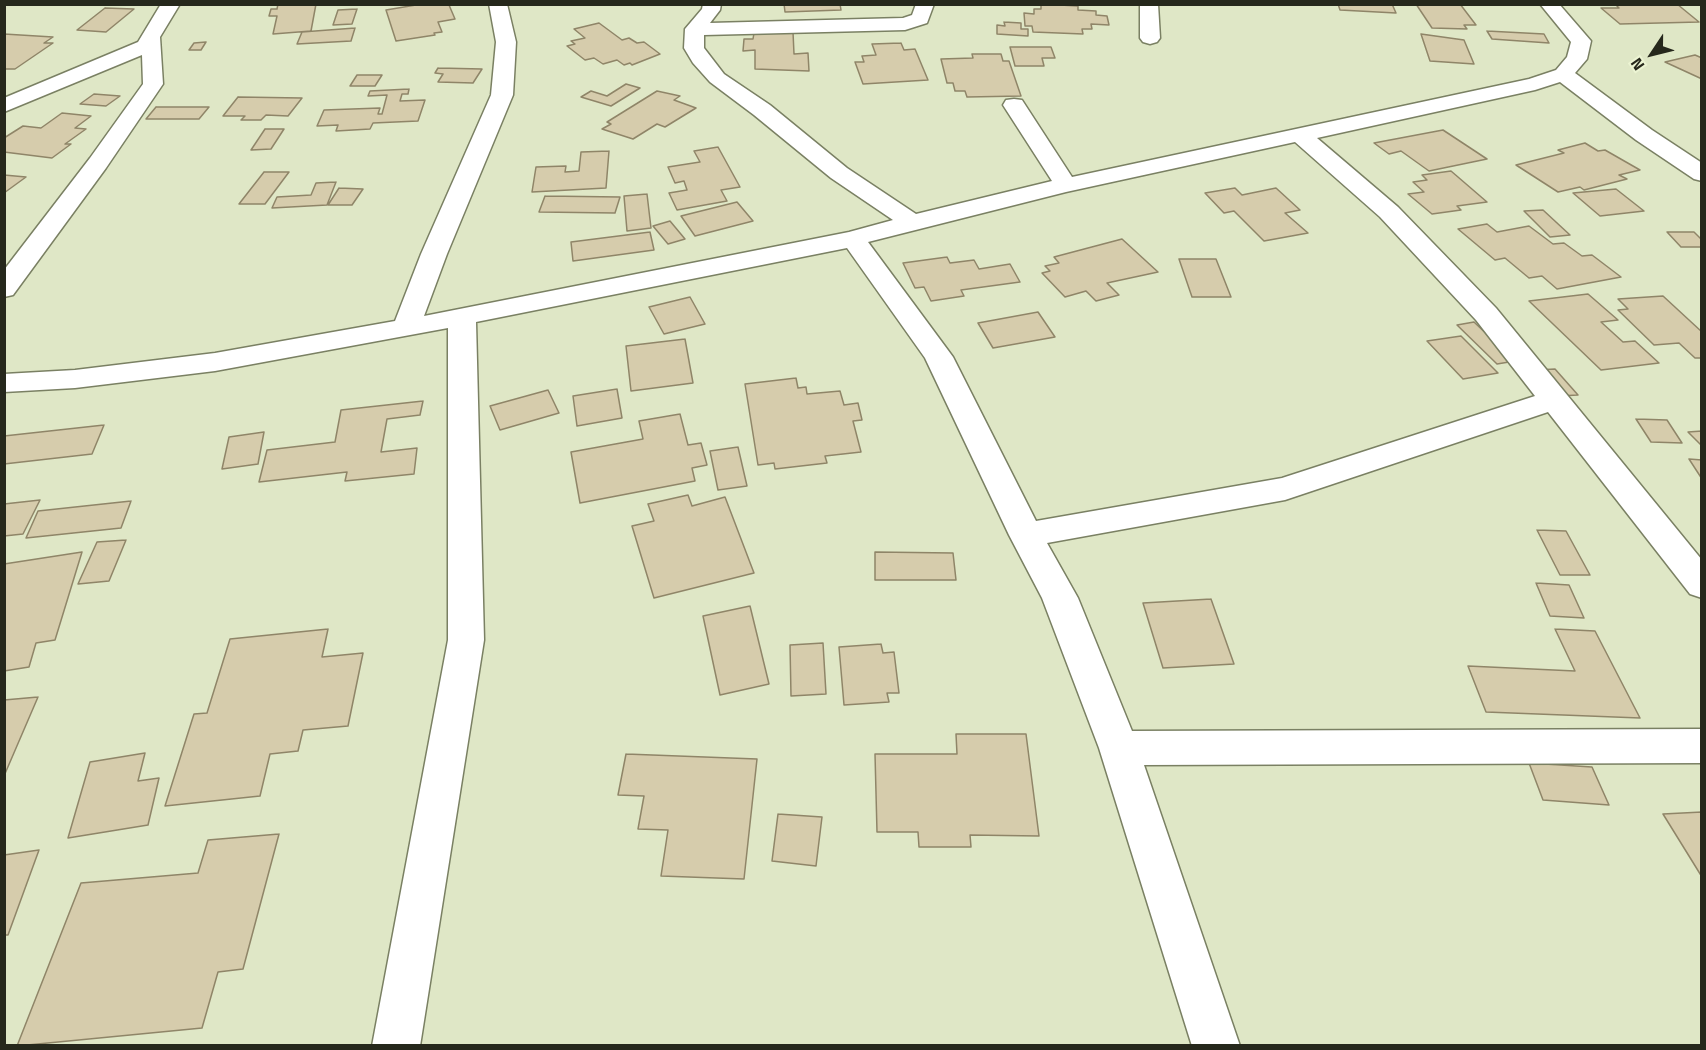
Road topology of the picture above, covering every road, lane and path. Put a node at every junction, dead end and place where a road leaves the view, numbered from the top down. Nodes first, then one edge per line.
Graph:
1 (171, 4) edge
2 (498, 4) edge
3 (711, 4) edge
4 (925, 4) edge
5 (1149, 4) edge
6 (1549, 4) edge
7 (695, 29) junction
8 (151, 37) junction
9 (1150, 38) dead end
10 (1563, 74) junction
11 (1014, 105) dead end
12 (4, 106) edge
13 (1299, 134) junction
14 (1701, 174) edge
15 (1066, 185) junction
16 (912, 222) junction
17 (854, 239) junction
18 (4, 289) edge
19 (462, 317) junction
20 (406, 328) junction
21 (4, 383) edge
22 (1554, 400) junction
23 (1026, 535) junction
24 (1701, 585) edge
25 (1701, 746) edge
26 (1119, 748) junction
27 (396, 1046) edge
28 (1216, 1046) edge

1 - 8 street
2 - 20 street
3 - 7 street
4 - 7 street
5 - 9 street
6 - 10 street
7 - 16 street
8 - 12 street
8 - 18 street
10 - 13 street
10 - 14 street
11 - 15 street
13 - 15 street
13 - 22 street
15 - 16 street
16 - 17 street
17 - 19 street
17 - 23 street
19 - 20 street
19 - 27 street
20 - 21 street
22 - 23 street
22 - 24 street
23 - 26 street
25 - 26 street
26 - 28 street

